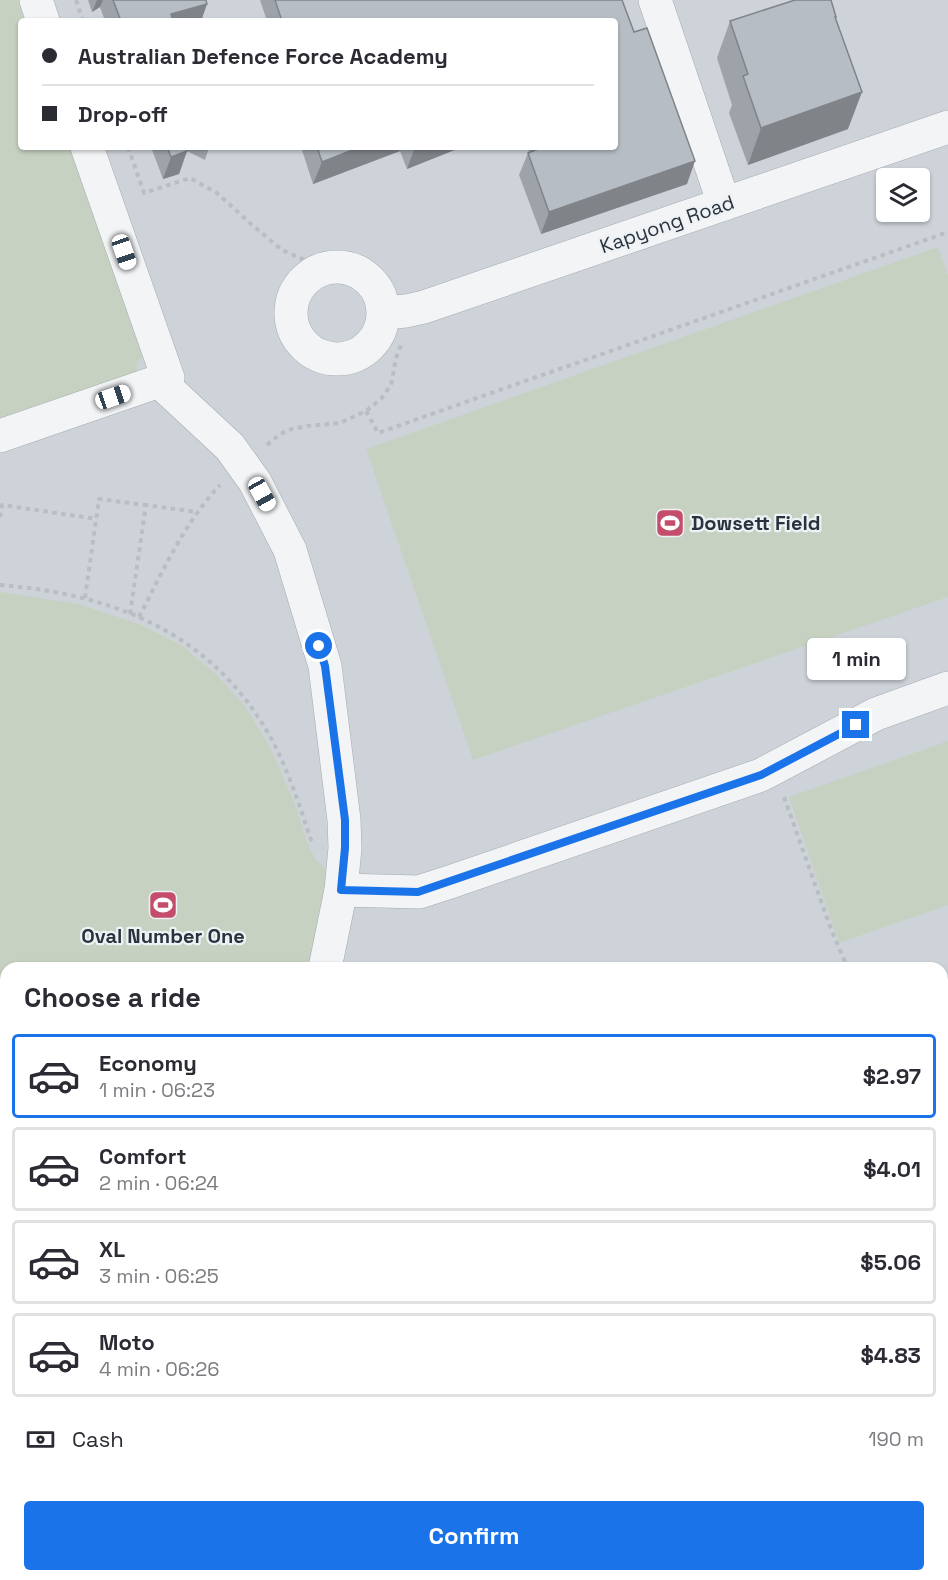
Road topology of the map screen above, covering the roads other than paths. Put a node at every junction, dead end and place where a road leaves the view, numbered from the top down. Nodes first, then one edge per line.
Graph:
1 (36, 0) edge
2 (655, 0) edge
3 (42, 18) edge
4 (948, 127) edge
5 (88, 150) edge
6 (724, 204) junction
7 (384, 312) dead end
8 (159, 381) junction
9 (0, 436) edge
10 (948, 688) edge
11 (341, 883) junction
12 (326, 962) edge

1 - 3 street
2 - 6 street
4 - 6 street, Kapyong Road
5 - 8 street
6 - 7 street, Kapyong Road
8 - 9 street
8 - 11 street
10 - 11 street
11 - 12 street

